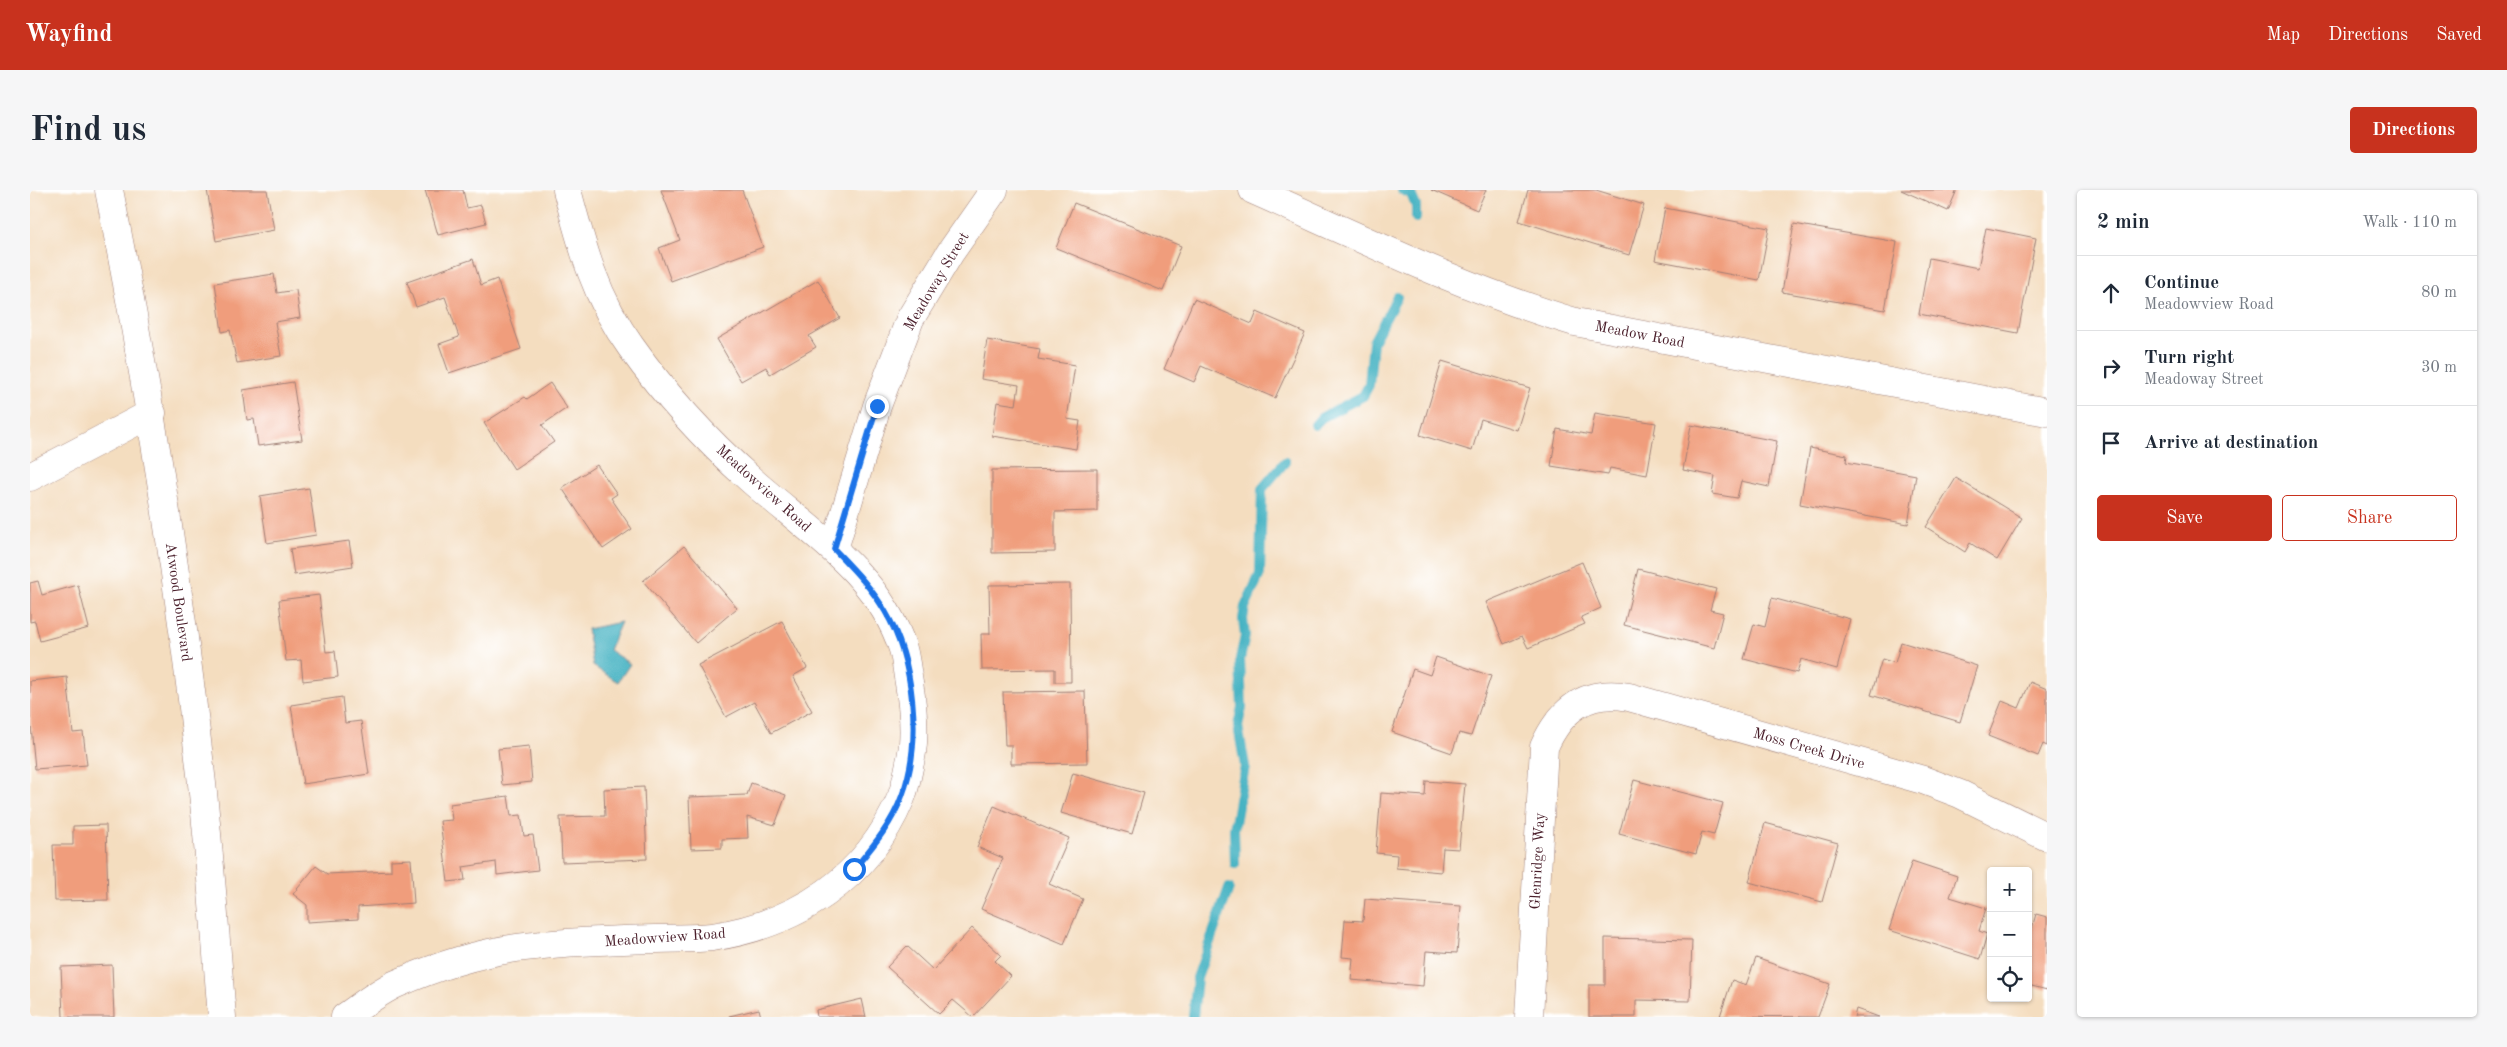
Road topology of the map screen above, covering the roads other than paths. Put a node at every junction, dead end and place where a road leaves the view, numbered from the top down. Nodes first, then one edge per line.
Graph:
1 (109, 190) edge
2 (566, 190) edge
3 (994, 190) edge
4 (1253, 190) edge
5 (2047, 412) edge
6 (152, 414) junction
7 (30, 477) edge
8 (834, 549) junction
9 (1567, 713) joint
10 (2047, 837) edge
11 (222, 1017) edge
12 (345, 1017) edge
13 (1529, 1017) edge

1 - 6 street, Atwood Boulevard
2 - 8 street, Meadowview Road
3 - 8 street, Meadoway Street
4 - 5 street, Meadow Road
6 - 7 street
6 - 11 street, Atwood Boulevard
8 - 12 street, Meadowview Road
9 - 10 street, Moss Creek Drive
9 - 13 street, Glenridge Way

